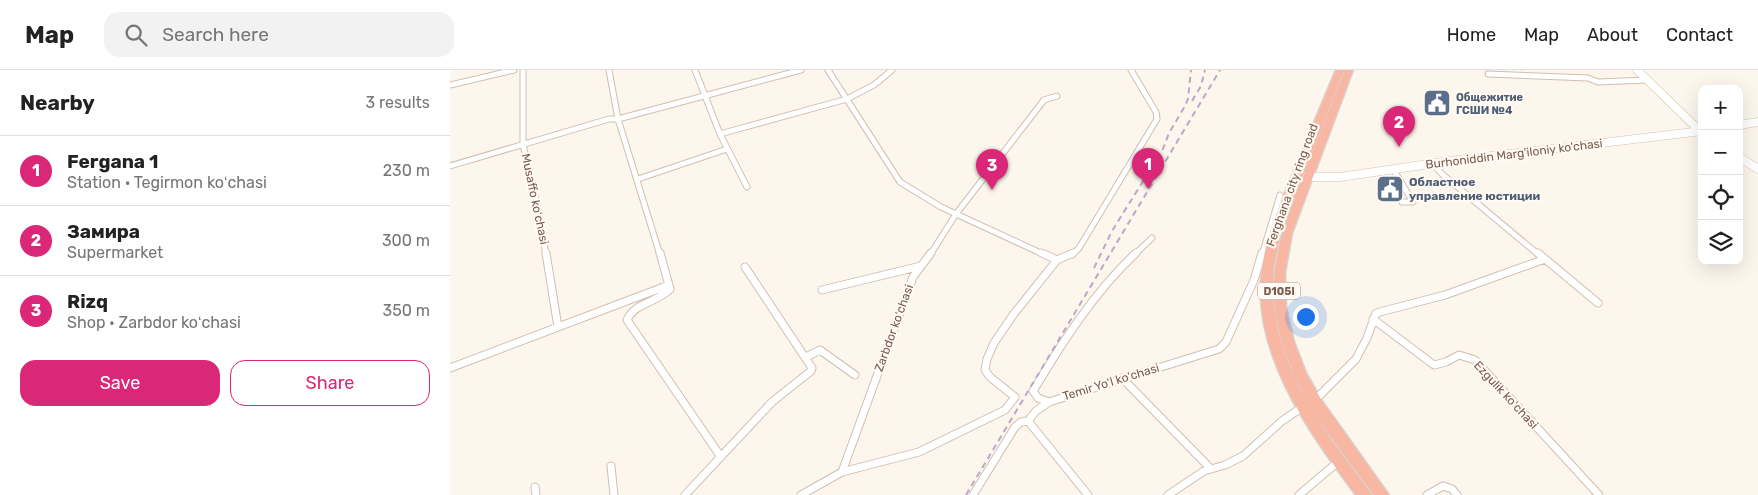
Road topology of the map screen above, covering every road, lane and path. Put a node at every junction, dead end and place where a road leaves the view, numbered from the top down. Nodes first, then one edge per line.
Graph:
1 (514, 70) edge
2 (524, 70) edge
3 (609, 70) edge
4 (696, 70) edge
5 (801, 70) edge
6 (828, 70) edge
7 (892, 70) edge
8 (1131, 70) edge
9 (1340, 70) edge
10 (1350, 70) edge
11 (1637, 70) edge
12 (1488, 74) dead end
13 (1647, 80) junction
14 (450, 85) edge
15 (704, 95) junction
16 (1057, 96) dead end
17 (847, 99) junction
18 (618, 119) junction
19 (1758, 122) edge
20 (1743, 124) edge
21 (1699, 130) edge
22 (1698, 132) edge
23 (720, 134) junction
24 (523, 144) junction
25 (728, 149) junction
26 (1743, 159) edge
27 (1432, 164) junction
28 (450, 166) edge
29 (1758, 168) edge
30 (1393, 169) junction
31 (1302, 178) junction
32 (638, 179) junction
33 (746, 187) dead end
34 (1280, 196) dead end
35 (1402, 202) dead end
36 (956, 214) junction
37 (1152, 238) dead end
38 (1545, 258) junction
39 (1057, 260) junction
40 (922, 266) junction
41 (744, 267) dead end
42 (669, 286) junction
43 (822, 290) dead end
44 (1598, 303) dead end
45 (1373, 319) junction
46 (558, 327) junction
47 (806, 357) junction
48 (450, 368) edge
49 (855, 375) dead end
50 (1122, 378) junction
51 (1314, 401) junction
52 (1049, 402) junction
53 (1302, 406) junction
54 (1028, 421) junction
55 (721, 457) junction
56 (1339, 461) junction
57 (611, 466) dead end
58 (1212, 469) junction
59 (842, 472) junction
60 (614, 495) edge
61 (685, 495) edge
62 (801, 495) edge
63 (973, 495) edge
64 (1088, 495) edge
65 (1168, 495) edge
66 (1299, 495) edge
67 (1366, 495) edge
68 (1382, 495) edge
69 (1427, 495) edge
70 (1457, 495) edge
71 (1599, 495) edge

1 - 14 street
2 - 24 street, Musaffo koʻchasi
3 - 18 street
4 - 15 street
5 - 15 street
6 - 17 street
7 - 17 street
8 - 39 street
9 - 31 highway, Ferghana city ring road / D105l
10 - 31 highway, Ferghana city ring road / D105l
11 - 13 street
12 - 13 street
13 - 21 street
15 - 18 street
15 - 23 street
16 - 36 street, Zarbdor koʻchasi
17 - 23 street
17 - 36 street
18 - 24 street
18 - 32 street
19 - 20 street
22 - 27 street, Burhoniddin Marg'iloniy ko'chasi
23 - 25 street
24 - 28 street
24 - 46 street, Musaffo koʻchasi
25 - 32 street
25 - 33 street
26 - 29 street
27 - 30 street, Burhoniddin Marg'iloniy ko'chasi
27 - 38 street
30 - 31 street, Burhoniddin Marg'iloniy ko'chasi
30 - 35 street
31 - 51 highway, Ferghana city ring road / D105l
31 - 53 highway, Ferghana city ring road / D105l
32 - 42 street
34 - 50 street, Temir Yoʻl koʻchasi
36 - 39 street
36 - 40 street, Zarbdor koʻchasi
37 - 52 street, Temir Yoʻl koʻchasi
38 - 44 street
38 - 45 street
39 - 59 street
40 - 43 street
40 - 59 street, Zarbdor koʻchasi
41 - 47 street
42 - 46 street
42 - 55 street
45 - 51 street
45 - 71 street, Ezgulik koʻchasi
46 - 48 street
47 - 49 street
47 - 55 street
50 - 52 street, Temir Yoʻl koʻchasi
50 - 58 street
51 - 53 street
51 - 68 highway, Ferghana city ring road / D105l
52 - 54 street
53 - 56 highway, Ferghana city ring road / D105l
53 - 58 street
54 - 63 street
54 - 64 street
55 - 61 street
56 - 66 street
56 - 67 highway, Ferghana city ring road / D105l
57 - 60 street
58 - 65 street
59 - 62 street
69 - 70 street

